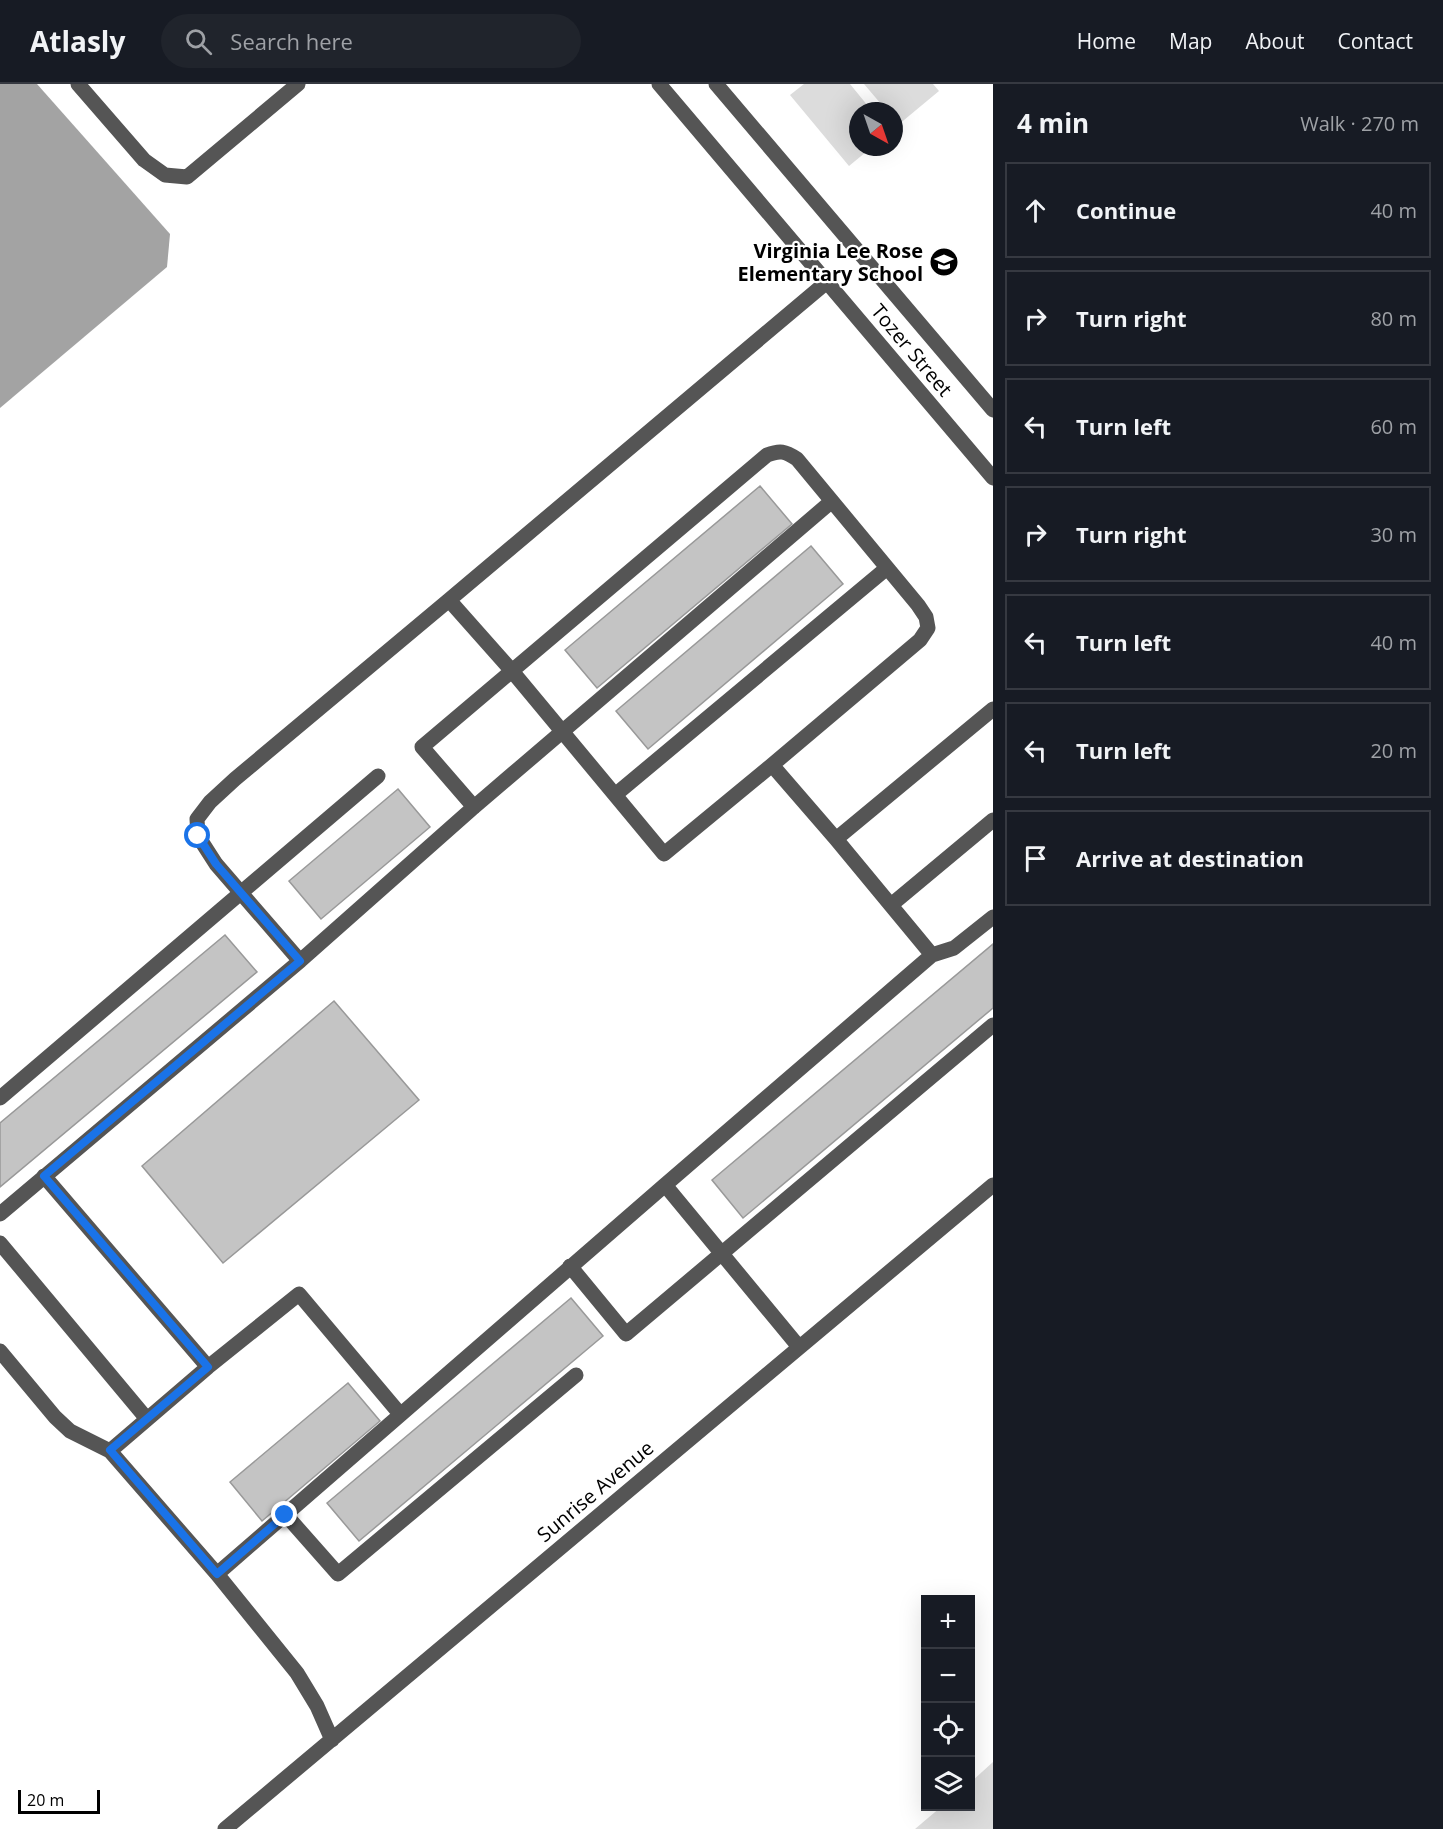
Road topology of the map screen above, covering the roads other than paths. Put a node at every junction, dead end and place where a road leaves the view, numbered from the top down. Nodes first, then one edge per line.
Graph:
1 (78, 84) edge
2 (298, 84) edge
3 (659, 84) edge
4 (716, 84) edge
5 (828, 282) junction
6 (993, 410) edge
7 (993, 478) edge
8 (832, 501) junction
9 (887, 568) junction
10 (449, 600) junction
11 (512, 671) junction
12 (993, 709) edge
13 (562, 733) junction
14 (772, 765) junction
15 (378, 776) dead end
16 (615, 795) junction
17 (474, 807) junction
18 (993, 820) edge
19 (836, 839) junction
20 (241, 893) junction
21 (891, 905) junction
22 (993, 917) edge
23 (932, 955) junction
24 (300, 961) junction
25 (993, 1025) edge
26 (0, 1098) edge
27 (44, 1176) junction
28 (665, 1185) junction
29 (993, 1185) edge
30 (0, 1214) edge
31 (0, 1243) edge
32 (723, 1253) junction
33 (570, 1266) junction
34 (798, 1347) junction
35 (0, 1351) edge
36 (208, 1367) junction
37 (576, 1375) dead end
38 (400, 1414) junction
39 (147, 1419) junction
40 (110, 1450) junction
41 (285, 1515) junction
42 (217, 1574) junction
43 (332, 1740) junction
44 (225, 1829) edge

1 - 2 street
3 - 5 street, Tozer Street
4 - 6 street, Tozer Street
5 - 7 street, Tozer Street
5 - 10 street
8 - 9 street
8 - 11 street
8 - 13 street
9 - 14 street
9 - 16 street
10 - 11 street
10 - 20 street
11 - 13 street
11 - 17 street
12 - 19 street
13 - 16 street
13 - 17 street
14 - 16 street
14 - 19 street
15 - 20 street
17 - 24 street
18 - 21 street
19 - 21 street
20 - 24 street
20 - 26 street
21 - 23 street
22 - 23 street
23 - 28 street
24 - 27 street
25 - 32 street
27 - 30 street
27 - 36 street
28 - 32 street
28 - 33 street
29 - 34 street, Sunrise Avenue
31 - 39 street
32 - 33 street
32 - 34 street
33 - 38 street
34 - 43 street, Sunrise Avenue
35 - 40 street
36 - 38 street
36 - 39 street
37 - 41 street
38 - 41 street
39 - 40 street
40 - 42 street
41 - 42 street
42 - 43 street
43 - 44 street, Sunrise Avenue

